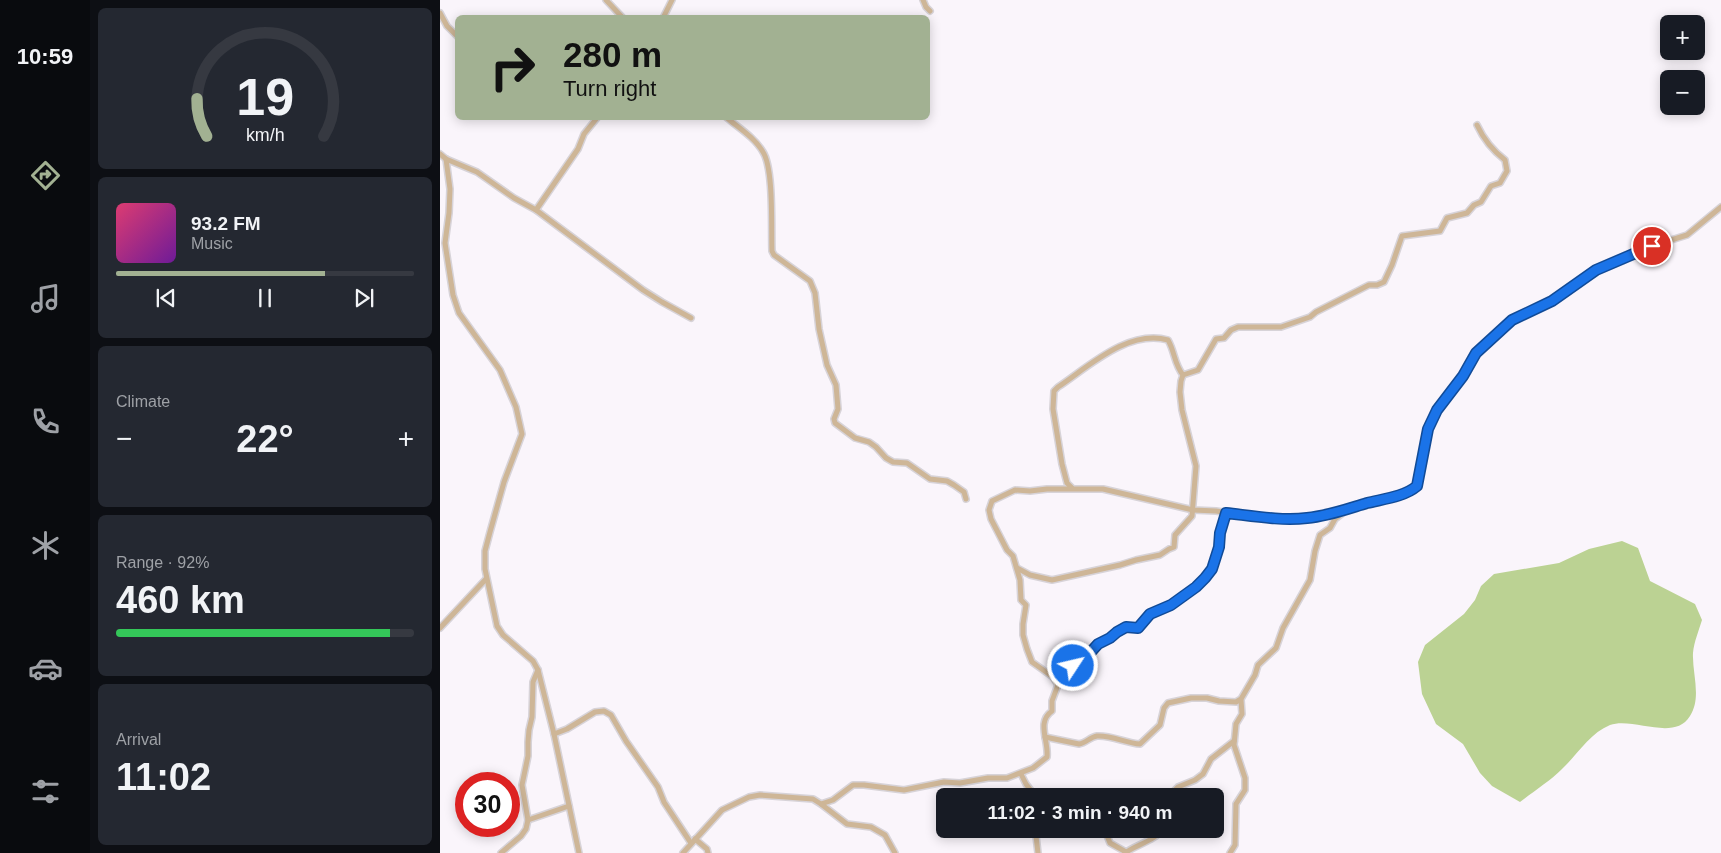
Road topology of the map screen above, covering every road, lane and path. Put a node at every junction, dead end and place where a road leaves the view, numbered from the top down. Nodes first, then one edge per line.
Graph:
1 (606, 0) edge
2 (672, 0) edge
3 (923, 0) edge
4 (930, 11) dead end
5 (440, 13) edge
6 (620, 15) edge
7 (665, 15) edge
8 (455, 34) edge
9 (595, 120) edge
10 (729, 120) edge
11 (1476, 125) dead end
12 (440, 154) edge
13 (446, 159) junction
14 (1721, 207) edge
15 (536, 210) junction
16 (691, 318) dead end
17 (1183, 375) junction
18 (1072, 489) junction
19 (966, 499) dead end
20 (1193, 510) junction
21 (1346, 510) junction
22 (1226, 513) junction
23 (1017, 568) junction
24 (486, 579) junction
25 (440, 628) edge
26 (538, 670) junction
27 (1058, 686) junction
28 (1241, 700) junction
29 (554, 734) junction
30 (1045, 737) junction
31 (1234, 740) junction
32 (1021, 774) junction
33 (1029, 788) edge
34 (1177, 788) edge
35 (822, 804) junction
36 (569, 806) junction
37 (528, 820) junction
38 (1036, 838) edge
39 (1108, 838) edge
40 (1153, 838) edge
41 (693, 841) junction
42 (1126, 852) edge
43 (501, 853) edge
44 (579, 853) edge
45 (683, 853) edge
46 (708, 853) edge
47 (895, 853) edge
48 (1038, 853) edge
49 (1137, 853) edge
50 (1230, 853) edge

1 - 6 street
2 - 7 street
3 - 4 street
5 - 8 street
9 - 15 street
10 - 19 street
11 - 17 street
12 - 13 street
13 - 15 street
13 - 24 street
14 - 21 street
15 - 16 street
17 - 18 street
17 - 20 street
18 - 20 street
18 - 23 street
20 - 22 street
20 - 23 street
21 - 22 street
21 - 28 street
22 - 27 street
23 - 27 street
24 - 25 street
24 - 26 street
26 - 29 street
26 - 37 street
27 - 30 street
28 - 30 street
28 - 31 street
29 - 36 street
29 - 41 street
30 - 32 street
31 - 34 street
31 - 50 street
32 - 33 street
32 - 35 street
35 - 41 street
35 - 47 street
36 - 37 street
36 - 44 street
37 - 43 street
38 - 48 street
39 - 42 street
40 - 42 street
41 - 45 street
41 - 46 street
42 - 49 street

